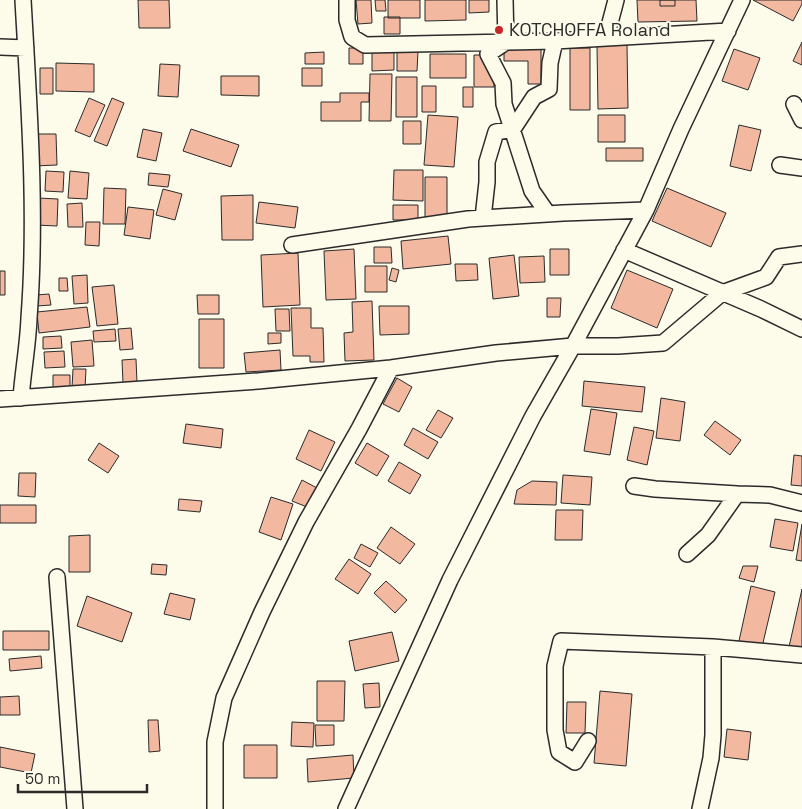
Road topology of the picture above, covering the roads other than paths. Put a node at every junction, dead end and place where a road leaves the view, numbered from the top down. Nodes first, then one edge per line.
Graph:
1 (23, 0) edge
2 (347, 0) edge
3 (504, 0) edge
4 (616, 0) edge
5 (742, 0) edge
6 (728, 31) junction
7 (606, 38) junction
8 (555, 41) junction
9 (506, 42) junction
10 (0, 47) edge
11 (26, 48) junction
12 (794, 104) dead end
13 (802, 120) edge
14 (513, 128) junction
15 (780, 165) dead end
16 (802, 168) edge
17 (646, 210) junction
18 (548, 214) junction
19 (483, 218) junction
20 (292, 245) dead end
21 (624, 250) junction
22 (802, 254) edge
23 (722, 293) junction
24 (802, 329) edge
25 (573, 346) junction
26 (391, 368) junction
27 (20, 398) junction
28 (0, 399) edge
29 (634, 486) dead end
30 (738, 494) junction
31 (802, 503) edge
32 (687, 554) dead end
33 (57, 577) dead end
34 (713, 646) junction
35 (802, 655) edge
36 (588, 741) dead end
37 (74, 809) edge
38 (215, 809) edge
39 (346, 809) edge
40 (700, 809) edge

1 - 11 street
2 - 9 street
3 - 9 street
4 - 7 street
5 - 6 street
6 - 7 street
6 - 17 street
7 - 8 street
8 - 9 street
8 - 14 street
9 - 14 street
10 - 11 street
11 - 27 street
12 - 13 street
14 - 18 street
14 - 19 street
15 - 16 street
17 - 18 street
17 - 21 street
18 - 19 street
19 - 20 street
21 - 23 street
21 - 25 street
22 - 23 street
23 - 24 street
23 - 25 street
25 - 26 street
25 - 39 street
26 - 27 street
26 - 38 street
27 - 28 street
29 - 30 street
30 - 31 street
30 - 32 street
33 - 37 street
34 - 35 street
34 - 36 street
34 - 40 street

